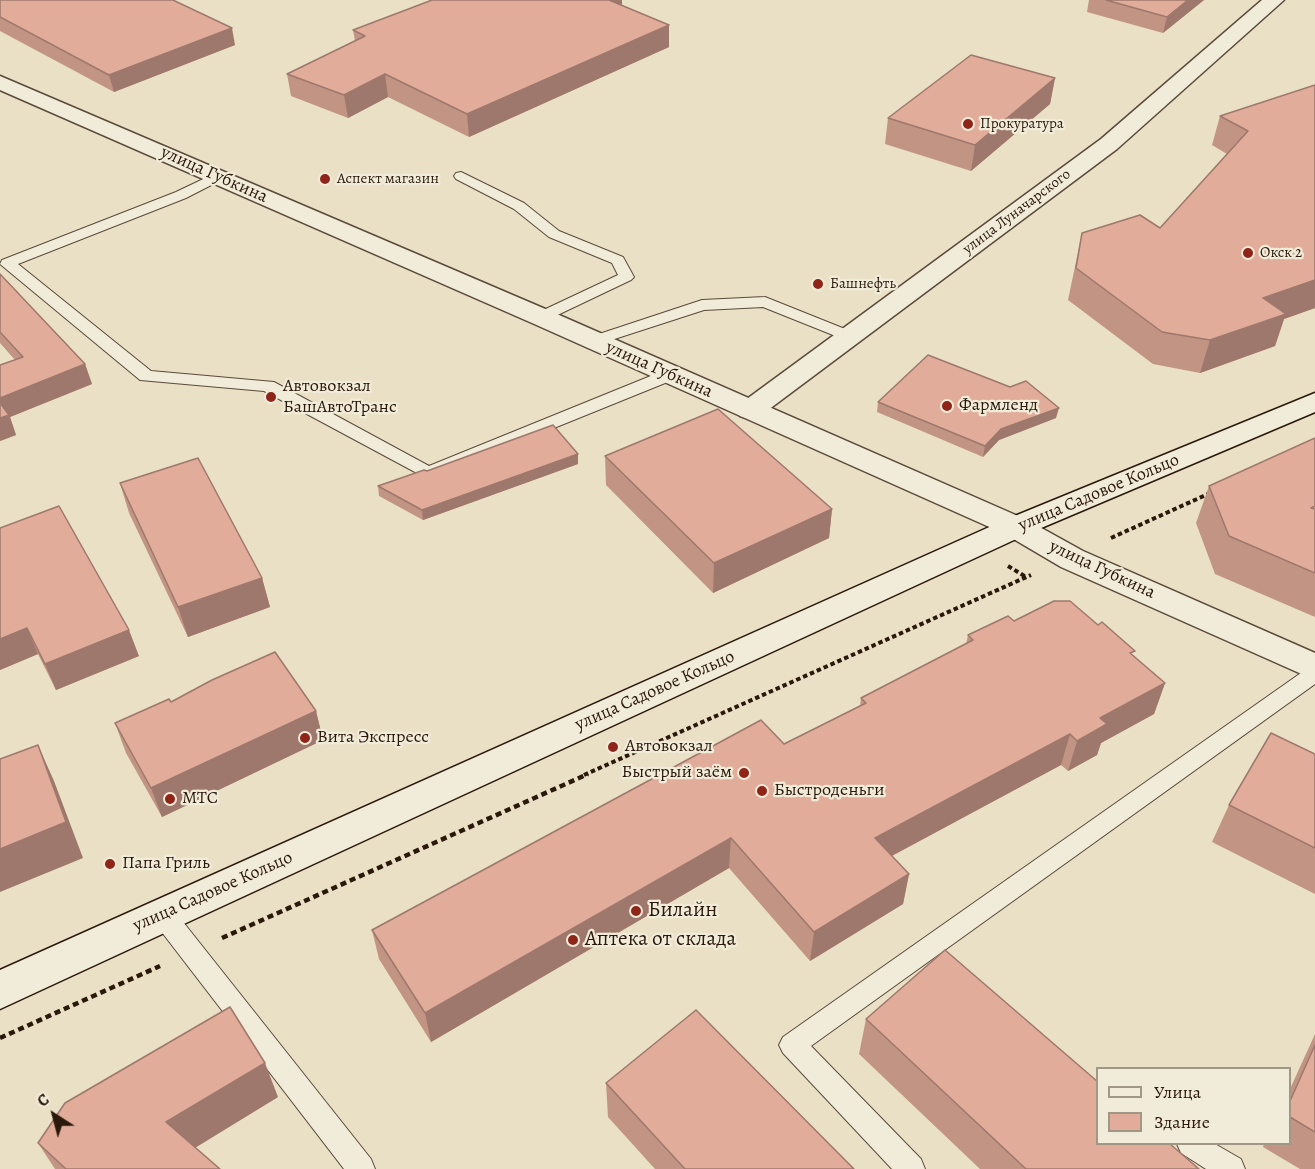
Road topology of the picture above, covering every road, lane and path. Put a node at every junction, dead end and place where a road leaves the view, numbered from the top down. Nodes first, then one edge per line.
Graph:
1 (1274, 0) edge
2 (0, 82) edge
3 (218, 176) junction
4 (461, 176) dead end
5 (541, 317) junction
6 (849, 336) junction
7 (593, 341) junction
8 (669, 375) junction
9 (1315, 402) edge
10 (750, 410) junction
11 (1209, 493) edge
12 (1016, 527) junction
13 (1072, 559) junction
14 (1315, 667) edge
15 (1315, 673) edge
16 (163, 915) junction
17 (192, 951) junction
18 (0, 990) edge
19 (0, 1038) edge
20 (1194, 1145) edge
21 (361, 1169) edge
22 (911, 1169) edge
23 (1231, 1169) edge

1 - 6 street, улица Луначарского
2 - 3 street, улица Губкина
3 - 5 street, улица Губкина
3 - 8 lane
4 - 5 lane
5 - 7 street, улица Губкина
6 - 7 lane
6 - 10 street, улица Луначарского
7 - 8 street, улица Губкина
8 - 10 street, улица Губкина
9 - 12 street, улица Садовое Кольцо
10 - 12 street, улица Губкина
11 - 13 path
12 - 13 street, улица Губкина
12 - 16 street, улица Садовое Кольцо
13 - 14 street, улица Губкина
13 - 17 path
15 - 22 lane
16 - 17 lane
16 - 18 street, улица Садовое Кольцо
17 - 19 path
17 - 21 lane
20 - 23 lane

